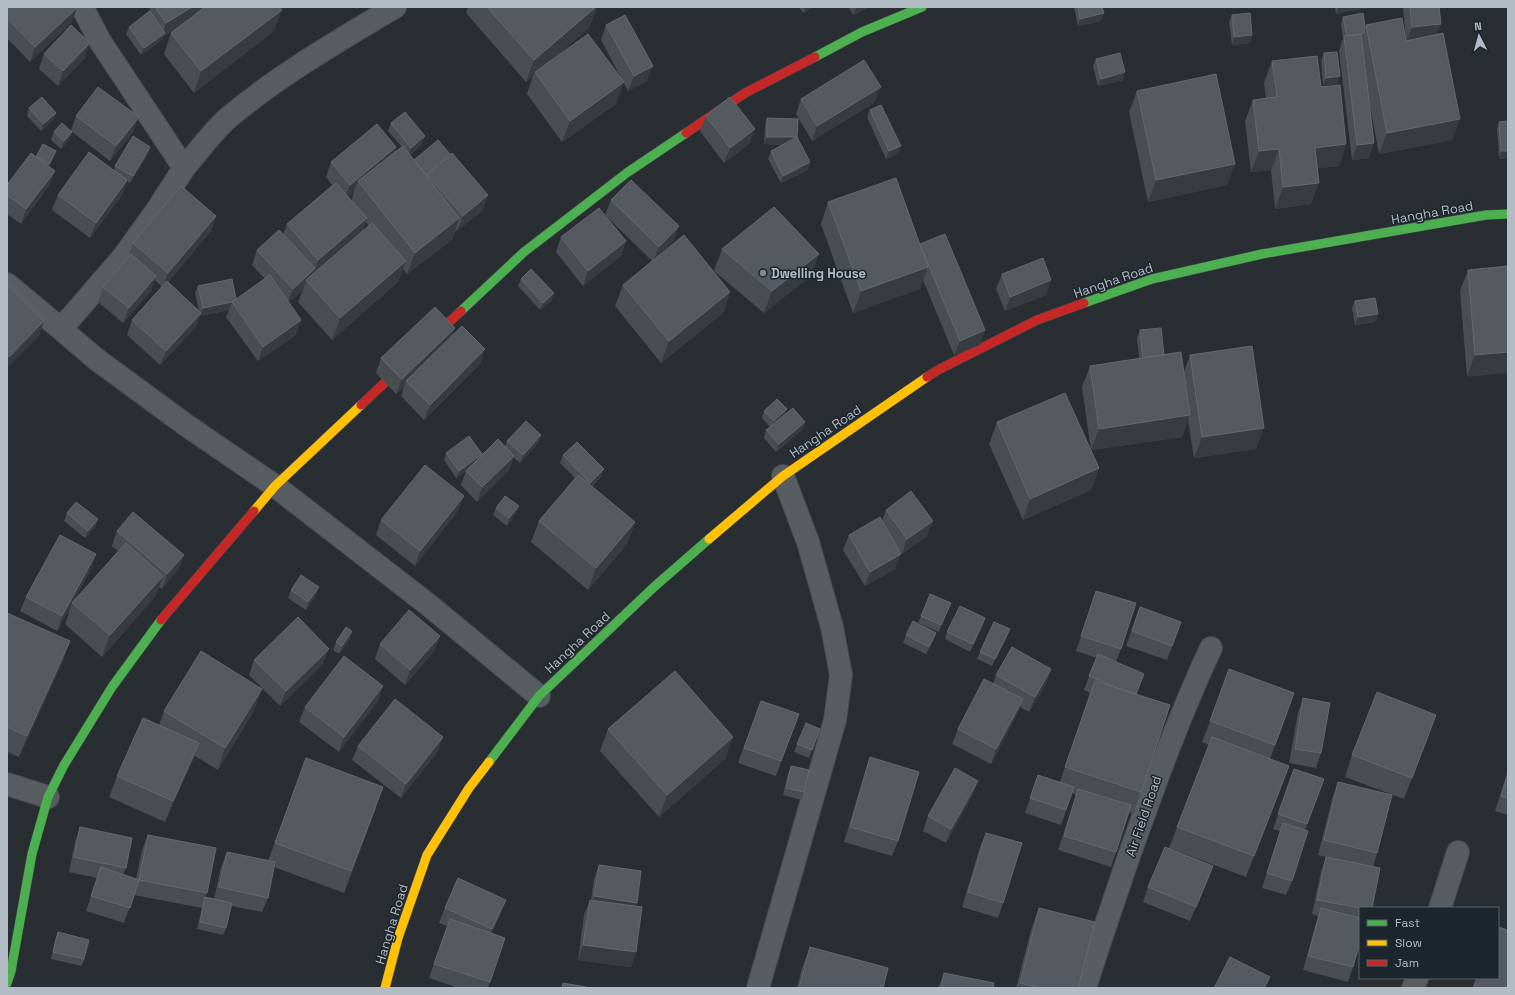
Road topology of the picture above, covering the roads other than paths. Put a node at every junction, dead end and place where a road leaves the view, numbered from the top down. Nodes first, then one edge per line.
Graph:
1 (82, 7) edge
2 (395, 7) edge
3 (922, 7) edge
4 (184, 168) junction
5 (1508, 214) edge
6 (7, 284) edge
7 (60, 329) junction
8 (784, 476) junction
9 (275, 486) junction
10 (1211, 648) dead end
11 (539, 696) junction
12 (7, 784) edge
13 (48, 797) junction
14 (1458, 852) dead end
15 (1440, 907) edge
16 (7, 983) edge
17 (385, 988) edge
18 (758, 988) edge
19 (1084, 988) edge

1 - 4 street
2 - 4 street
3 - 9 main road
4 - 7 street
5 - 8 main road, Hangha Road
6 - 7 street
7 - 9 street
8 - 11 main road, Hangha Road
8 - 18 street
9 - 11 street
9 - 13 main road
10 - 19 street, Air Field Road
11 - 17 main road, Hangha Road
12 - 13 street
13 - 16 main road
14 - 15 street

